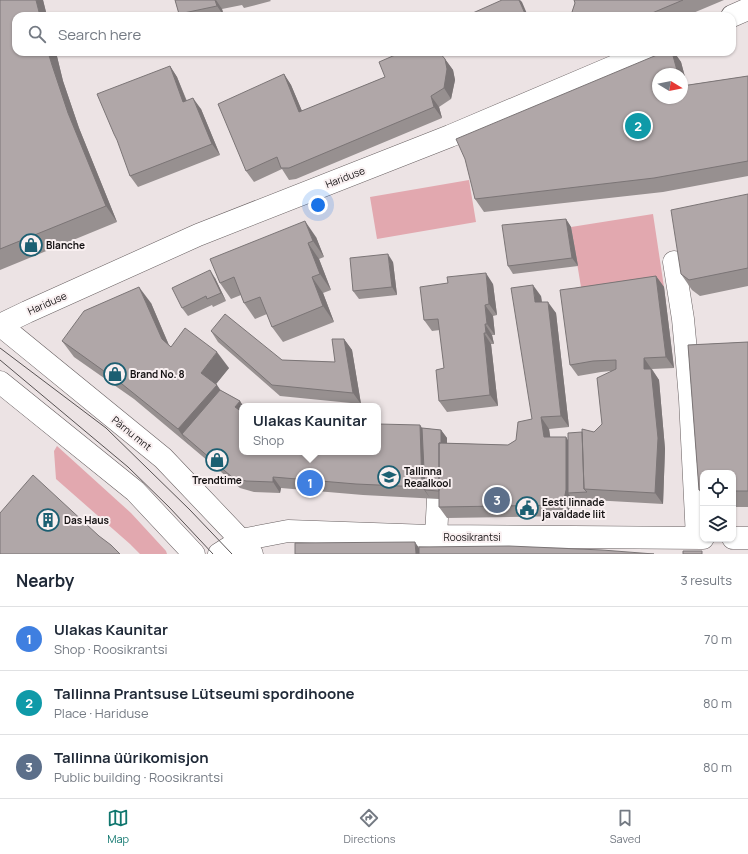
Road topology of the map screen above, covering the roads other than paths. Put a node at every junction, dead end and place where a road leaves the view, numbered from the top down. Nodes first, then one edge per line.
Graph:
1 (748, 9) edge
2 (736, 14) edge
3 (639, 56) edge
4 (674, 262) edge
5 (0, 325) edge
6 (0, 382) edge
7 (437, 451) edge
8 (436, 536) junction
9 (700, 538) edge
10 (736, 538) edge
11 (748, 538) edge
12 (247, 547) edge
13 (194, 554) edge
14 (219, 554) edge

1 - 2 street
3 - 5 street, Hariduse
4 - 9 street
5 - 12 street, Pärnu mnt
6 - 13 street
7 - 8 street
8 - 9 street, Roosikrantsi
8 - 12 street, Roosikrantsi
10 - 11 street
12 - 14 street

